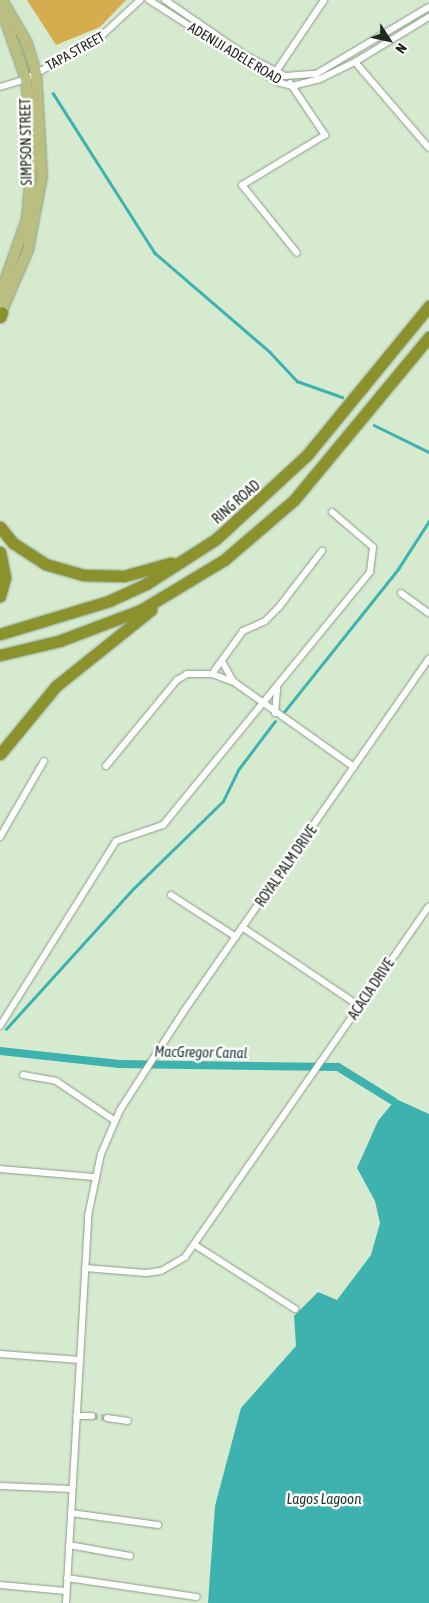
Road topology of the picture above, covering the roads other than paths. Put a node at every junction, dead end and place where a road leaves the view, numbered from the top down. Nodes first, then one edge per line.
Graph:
1 (2, 0) edge
2 (140, 0) edge
3 (149, 0) edge
4 (165, 0) edge
5 (324, 0) edge
6 (0, 6) edge
7 (429, 6) edge
8 (429, 17) edge
9 (355, 62) junction
10 (36, 73) junction
11 (275, 73) junction
12 (285, 76) junction
13 (26, 79) junction
14 (292, 86) junction
15 (0, 87) edge
16 (429, 148) edge
17 (297, 253) dead end
18 (0, 295) edge
19 (429, 306) edge
20 (1, 315) edge
21 (429, 337) edge
22 (332, 512) dead end
23 (0, 527) edge
24 (0, 552) edge
25 (322, 552) dead end
26 (194, 554) junction
27 (401, 592) dead end
28 (173, 594) junction
29 (0, 596) edge
30 (429, 613) edge
31 (0, 634) edge
32 (0, 655) edge
33 (429, 659) edge
34 (223, 663) junction
35 (212, 674) junction
36 (234, 682) junction
37 (277, 688) junction
38 (260, 704) junction
39 (275, 713) junction
40 (0, 754) edge
41 (44, 761) dead end
42 (106, 766) dead end
43 (354, 767) junction
44 (0, 837) edge
45 (170, 895) dead end
46 (429, 906) edge
47 (242, 927) junction
48 (236, 937) junction
49 (359, 1006) junction
50 (0, 1026) edge
51 (23, 1075) dead end
52 (115, 1121) junction
53 (0, 1169) edge
54 (94, 1177) junction
55 (195, 1245) junction
56 (85, 1268) junction
57 (295, 1309) dead end
58 (0, 1354) edge
59 (80, 1360) junction
60 (76, 1416) junction
61 (92, 1416) tunnel mouth
62 (107, 1418) tunnel mouth
63 (128, 1421) dead end
64 (0, 1486) edge
65 (72, 1489) junction
66 (71, 1513) junction
67 (158, 1525) dead end
68 (69, 1545) junction
69 (130, 1556) dead end
70 (67, 1578) junction
71 (0, 1585) edge
72 (66, 1591) junction
73 (197, 1597) dead end
74 (66, 1603) edge

1 - 10 main road, SIMPSON STREET
2 - 10 street, TAPA STREET
3 - 14 street, ADENIJI ADELE ROAD
4 - 11 street, ADENIJI ADELE ROAD
5 - 11 street
6 - 13 main road
7 - 12 street, ADENIJI ADELE ROAD
8 - 9 street, ADENIJI ADELE ROAD
9 - 14 street, ADENIJI ADELE ROAD
9 - 16 street
10 - 13 street, TAPA STREET
10 - 20 main road, SIMPSON STREET
11 - 12 street, ADENIJI ADELE ROAD
12 - 14 street
13 - 15 street, TAPA STREET
13 - 18 main road
14 - 17 street
19 - 26 highway, RING ROAD
21 - 28 highway
22 - 37 street
23 - 26 highway
24 - 29 highway
25 - 34 street
26 - 31 highway, RING ROAD
27 - 30 street
28 - 32 highway
28 - 40 highway
33 - 43 street, ROYAL PALM DRIVE
34 - 35 street
34 - 36 street
35 - 36 street
35 - 42 street
36 - 38 street
37 - 38 street
37 - 39 street
38 - 39 street
38 - 50 street
39 - 43 street
41 - 44 street
43 - 47 street, ROYAL PALM DRIVE
45 - 48 street
46 - 49 street, ACACIA DRIVE
47 - 48 street, ROYAL PALM DRIVE
47 - 49 street
48 - 52 street, ROYAL PALM DRIVE
49 - 55 street, ACACIA DRIVE
51 - 52 street
52 - 54 street, ROYAL PALM DRIVE
53 - 54 street
54 - 56 street, ROYAL PALM DRIVE
55 - 56 street, ACACIA DRIVE
55 - 57 street
56 - 59 street, ROYAL PALM DRIVE
58 - 59 street
59 - 60 street, ROYAL PALM DRIVE
60 - 61 street
60 - 65 street, ROYAL PALM DRIVE
62 - 63 street
64 - 65 street
65 - 66 street, ROYAL PALM DRIVE
66 - 67 street
66 - 68 street, ROYAL PALM DRIVE
68 - 69 street
68 - 70 street, ROYAL PALM DRIVE
70 - 72 street, ROYAL PALM DRIVE
70 - 73 street
71 - 72 street
72 - 74 street, ROYAL PALM DRIVE

